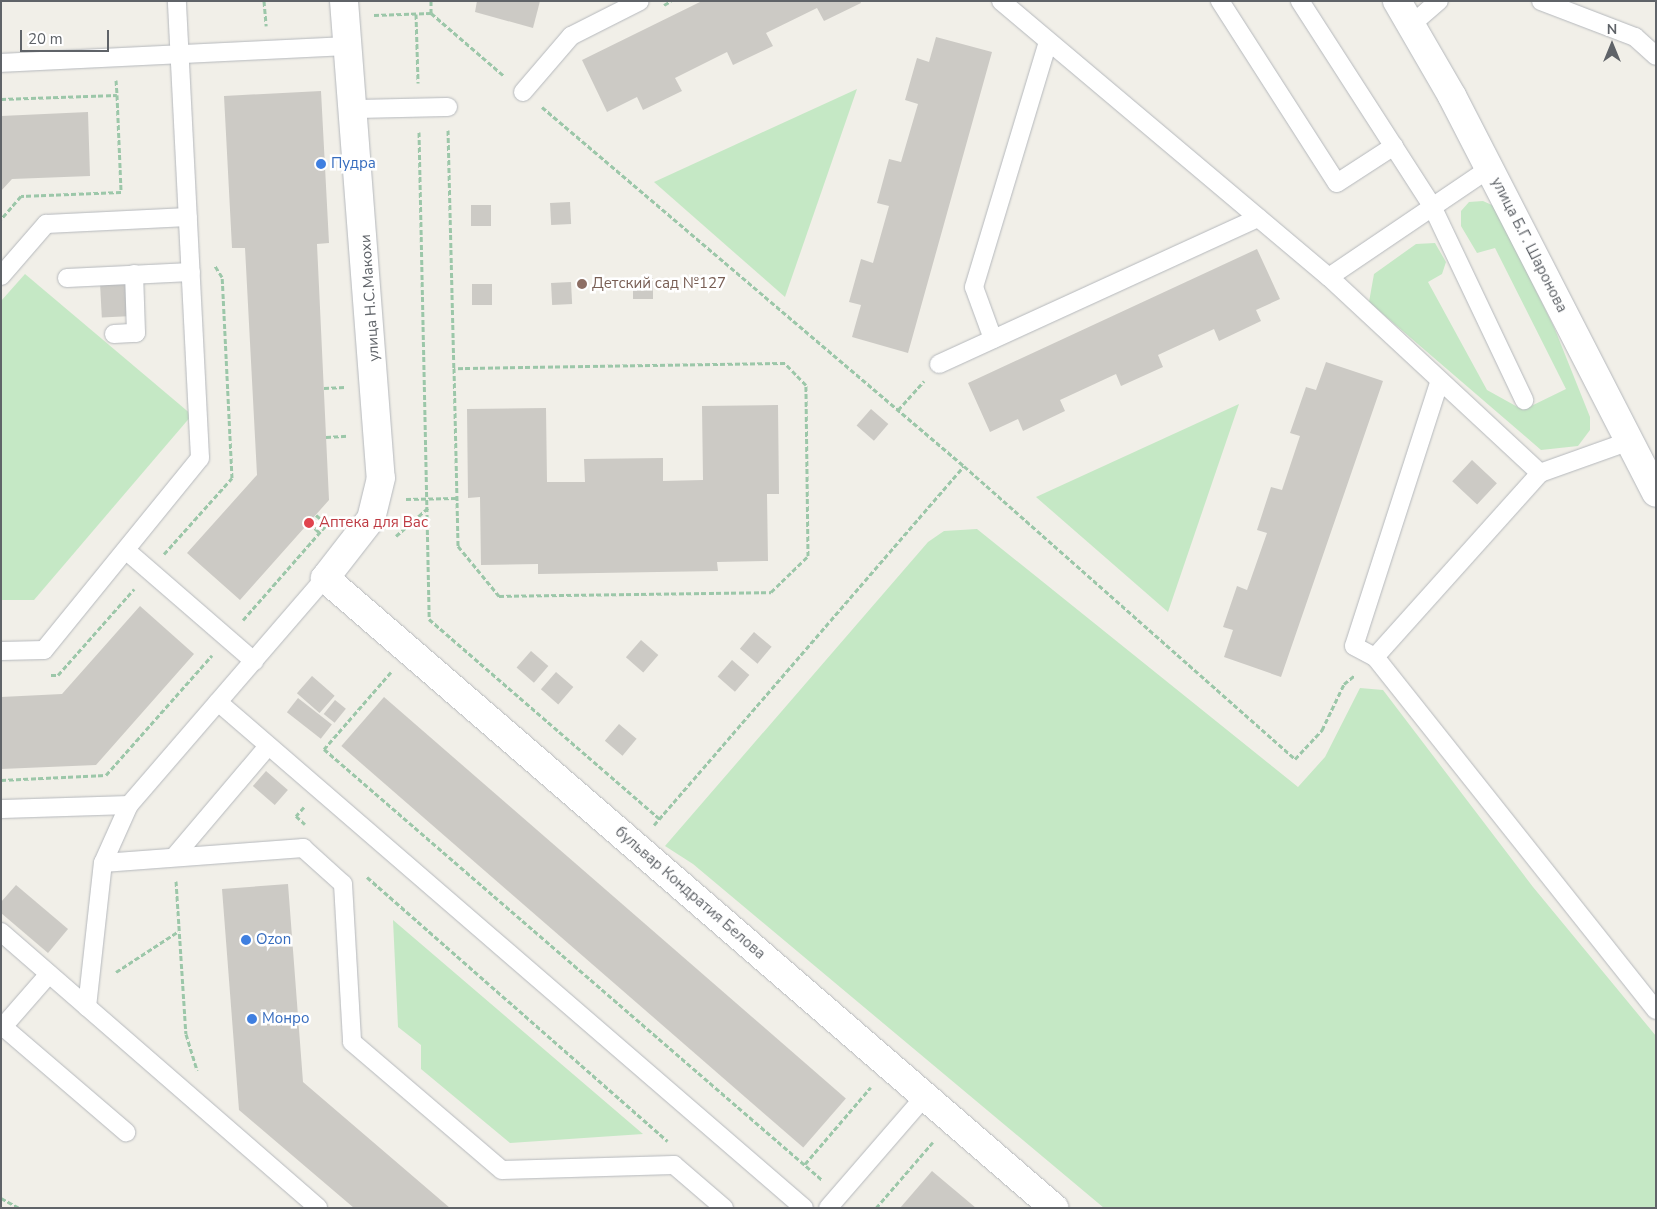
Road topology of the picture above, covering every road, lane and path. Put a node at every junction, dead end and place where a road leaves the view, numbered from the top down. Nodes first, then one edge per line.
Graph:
1 (177, 1) edge
2 (432, 1) edge
3 (640, 1) edge
4 (1001, 1) edge
5 (1220, 1) edge
6 (1300, 1) edge
7 (1397, 1) edge
8 (1439, 1) edge
9 (1541, 1) edge
10 (345, 8) edge
11 (431, 13) junction
12 (416, 14) junction
13 (1412, 25) junction
14 (1048, 42) junction
15 (348, 46) junction
16 (180, 55) junction
17 (1656, 56) edge
18 (1, 64) edge
19 (523, 92) junction
20 (1, 99) edge
21 (448, 107) joint
22 (419, 108) junction
23 (355, 109) junction
24 (1394, 146) junction
25 (1490, 168) junction
26 (1432, 206) junction
27 (188, 216) junction
28 (1258, 218) junction
29 (1, 219) edge
30 (191, 272) junction
31 (134, 274) junction
32 (1, 276) edge
33 (222, 277) dead end
34 (1329, 277) junction
35 (67, 278) dead end
36 (114, 334) dead end
37 (993, 339) junction
38 (939, 364) joint
39 (454, 368) junction
40 (1439, 383) junction
41 (345, 387) dead end
42 (324, 388) dead end
43 (1524, 400) dead end
44 (898, 410) junction
45 (348, 436) dead end
46 (326, 437) dead end
47 (1630, 441) junction
48 (964, 466) junction
49 (1540, 473) junction
50 (1656, 493) edge
51 (316, 515) dead end
52 (333, 518) dead end
53 (309, 523) dead end
54 (327, 524) junction
55 (320, 533) junction
56 (128, 552) junction
57 (172, 559) dead end
58 (325, 578) junction
59 (142, 593) dead end
60 (235, 614) dead end
61 (205, 648) dead end
62 (1, 651) edge
63 (1375, 657) junction
64 (254, 661) junction
65 (394, 668) dead end
66 (58, 674) dead end
67 (218, 702) junction
68 (268, 746) junction
69 (1, 780) edge
70 (319, 790) junction
71 (129, 805) junction
72 (1, 809) edge
73 (660, 819) junction
74 (311, 829) dead end
75 (636, 846) junction
76 (174, 858) junction
77 (103, 863) junction
78 (362, 873) dead end
79 (179, 931) junction
80 (1, 932) edge
81 (49, 974) junction
82 (90, 982) junction
83 (87, 1007) junction
84 (1656, 1010) edge
85 (2, 1027) edge
86 (199, 1077) dead end
87 (875, 1083) dead end
88 (925, 1096) junction
89 (126, 1132) dead end
90 (937, 1137) dead end
91 (676, 1148) dead end
92 (805, 1164) junction
93 (1, 1198) edge
94 (834, 1201) edge
95 (19, 1208) edge
96 (318, 1208) edge
97 (724, 1208) edge
98 (804, 1208) edge
99 (876, 1208) edge
100 (1054, 1208) edge

1 - 16 lane
2 - 11 path
3 - 19 lane
4 - 14 lane
5 - 24 lane
6 - 24 lane
7 - 13 street, улица Б.Г. Шаронова
8 - 13 lane
9 - 17 lane
10 - 12 path
10 - 15 street, улица Н.С.Макохи
11 - 12 path
11 - 19 path
12 - 22 path
13 - 25 street, улица Б.Г. Шаронова
14 - 28 lane
14 - 37 lane
15 - 16 lane
15 - 23 street, улица Н.С.Макохи
16 - 18 lane
16 - 27 lane
19 - 44 path
20 - 29 path
21 - 22 lane
21 - 39 path
22 - 23 lane
22 - 73 path
23 - 58 street, улица Н.С.Макохи
24 - 26 lane
25 - 26 lane
25 - 47 street, улица Б.Г. Шаронова
26 - 34 lane
26 - 43 lane
27 - 30 lane
27 - 32 lane
28 - 34 lane
28 - 37 lane
30 - 31 lane
30 - 56 lane
31 - 35 lane
31 - 36 lane
33 - 57 path
34 - 40 lane
37 - 38 lane
38 - 44 path
39 - 39 path
40 - 49 lane
40 - 63 lane
41 - 42 path
44 - 48 path
45 - 46 path
47 - 49 lane
47 - 50 street, улица Б.Г. Шаронова
48 - 63 path
48 - 73 path
49 - 63 lane
51 - 54 path
52 - 54 path
53 - 55 path
54 - 55 path
55 - 60 path
56 - 62 lane
56 - 64 lane
58 - 64 lane
58 - 75 street, бульвар Кондратия Белова
59 - 66 path
61 - 69 path
63 - 84 lane
64 - 67 lane
65 - 92 path
67 - 68 lane
67 - 71 lane
68 - 70 lane
68 - 76 lane
70 - 74 path
70 - 98 lane
71 - 72 lane
71 - 77 lane
73 - 75 path
75 - 88 street, бульвар Кондратия Белова
76 - 77 lane
76 - 79 path
76 - 97 lane
77 - 82 lane
78 - 91 path
79 - 82 path
79 - 86 path
80 - 81 lane
81 - 83 lane
81 - 85 lane
82 - 83 lane
83 - 96 lane
85 - 89 lane
87 - 92 path
88 - 94 lane
88 - 100 street, бульвар Кондратия Белова
90 - 99 path
92 - 94 path
93 - 95 path

